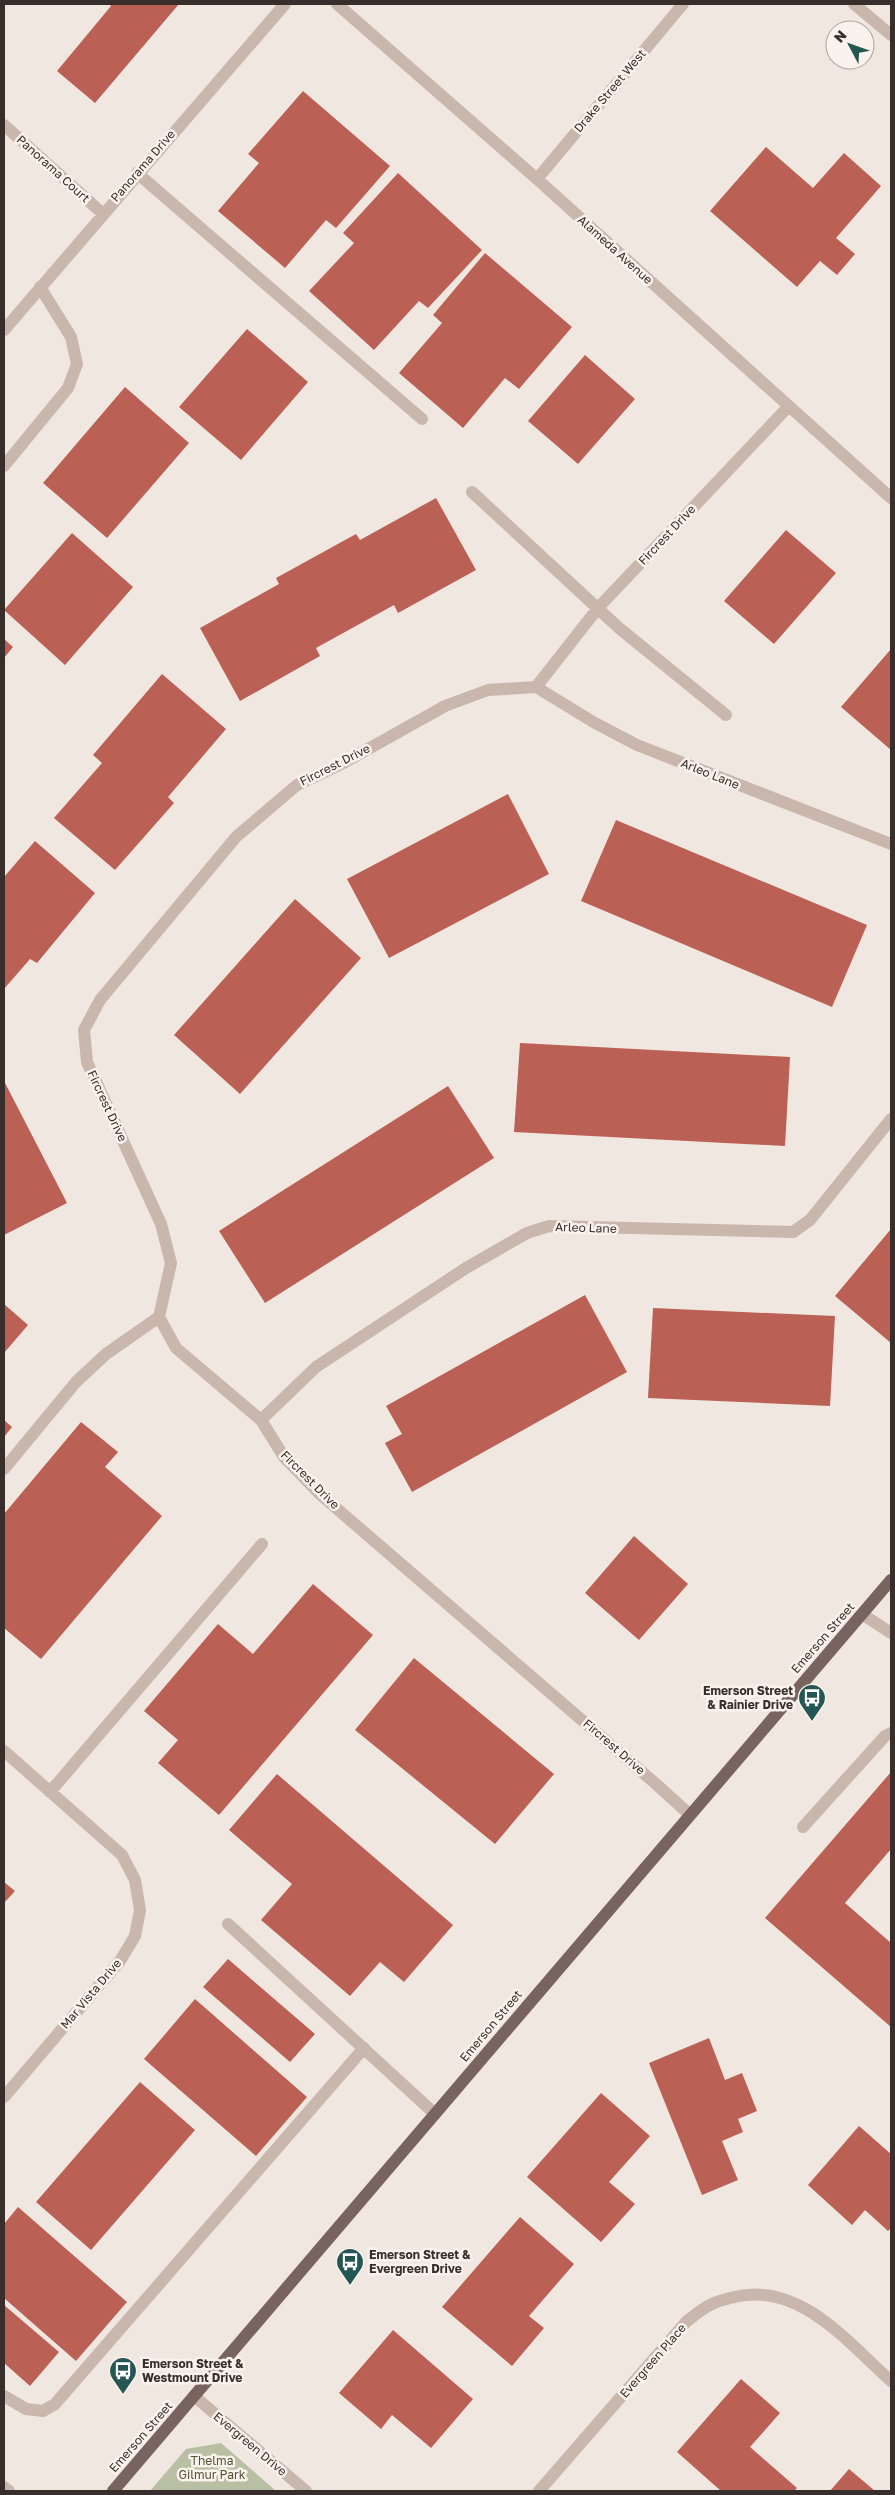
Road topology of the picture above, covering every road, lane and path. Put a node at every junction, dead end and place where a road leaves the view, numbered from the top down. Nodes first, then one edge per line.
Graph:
1 (285, 4) edge
2 (337, 4) edge
3 (683, 4) edge
4 (854, 4) edge
5 (891, 35) edge
6 (4, 125) edge
7 (137, 173) junction
8 (537, 179) junction
9 (102, 213) junction
10 (40, 287) junction
11 (4, 330) edge
12 (788, 407) junction
13 (422, 419) dead end
14 (4, 466) edge
15 (472, 492) dead end
16 (891, 498) edge
17 (598, 608) junction
18 (536, 687) junction
19 (726, 715) dead end
20 (891, 844) edge
21 (891, 1119) edge
22 (159, 1317) junction
23 (261, 1420) junction
24 (4, 1469) edge
25 (262, 1544) dead end
26 (891, 1580) edge
27 (862, 1614) junction
28 (891, 1633) edge
29 (891, 1733) edge
30 (4, 1751) edge
31 (50, 1792) junction
32 (689, 1814) junction
33 (803, 1827) dead end
34 (228, 1924) dead end
35 (364, 2048) junction
36 (4, 2097) edge
37 (435, 2114) junction
38 (891, 2381) edge
39 (4, 2396) edge
40 (194, 2396) junction
41 (4, 2487) edge
42 (9, 2491) edge
43 (113, 2491) edge
44 (306, 2491) edge
45 (540, 2491) edge

1 - 7 street, Panorama Drive
2 - 8 street, Alameda Avenue
3 - 8 street, Drake Street West
4 - 5 street
6 - 9 street, Panorama Court
7 - 9 street, Panorama Drive
7 - 13 street
8 - 12 street, Alameda Avenue
9 - 10 street, Panorama Drive
10 - 11 street, Panorama Drive
10 - 14 street
12 - 16 street, Alameda Avenue
12 - 17 street, Fircrest Drive
15 - 17 street
17 - 18 street, Fircrest Drive
17 - 19 street
18 - 20 street, Arleo Lane
18 - 22 street, Fircrest Drive
21 - 23 street, Arleo Lane
22 - 23 street, Fircrest Drive
22 - 24 street
23 - 32 street, Fircrest Drive
25 - 31 street
26 - 27 main road, Emerson Street
27 - 28 street
27 - 32 main road, Emerson Street
29 - 33 street
30 - 31 street, Mar Vista Drive
31 - 36 street, Mar Vista Drive
32 - 37 main road, Emerson Street
34 - 35 street
35 - 37 street
35 - 39 street
37 - 40 main road, Emerson Street
38 - 45 street, Evergreen Place
40 - 43 main road, Emerson Street
40 - 44 street, Evergreen Drive
41 - 42 street

